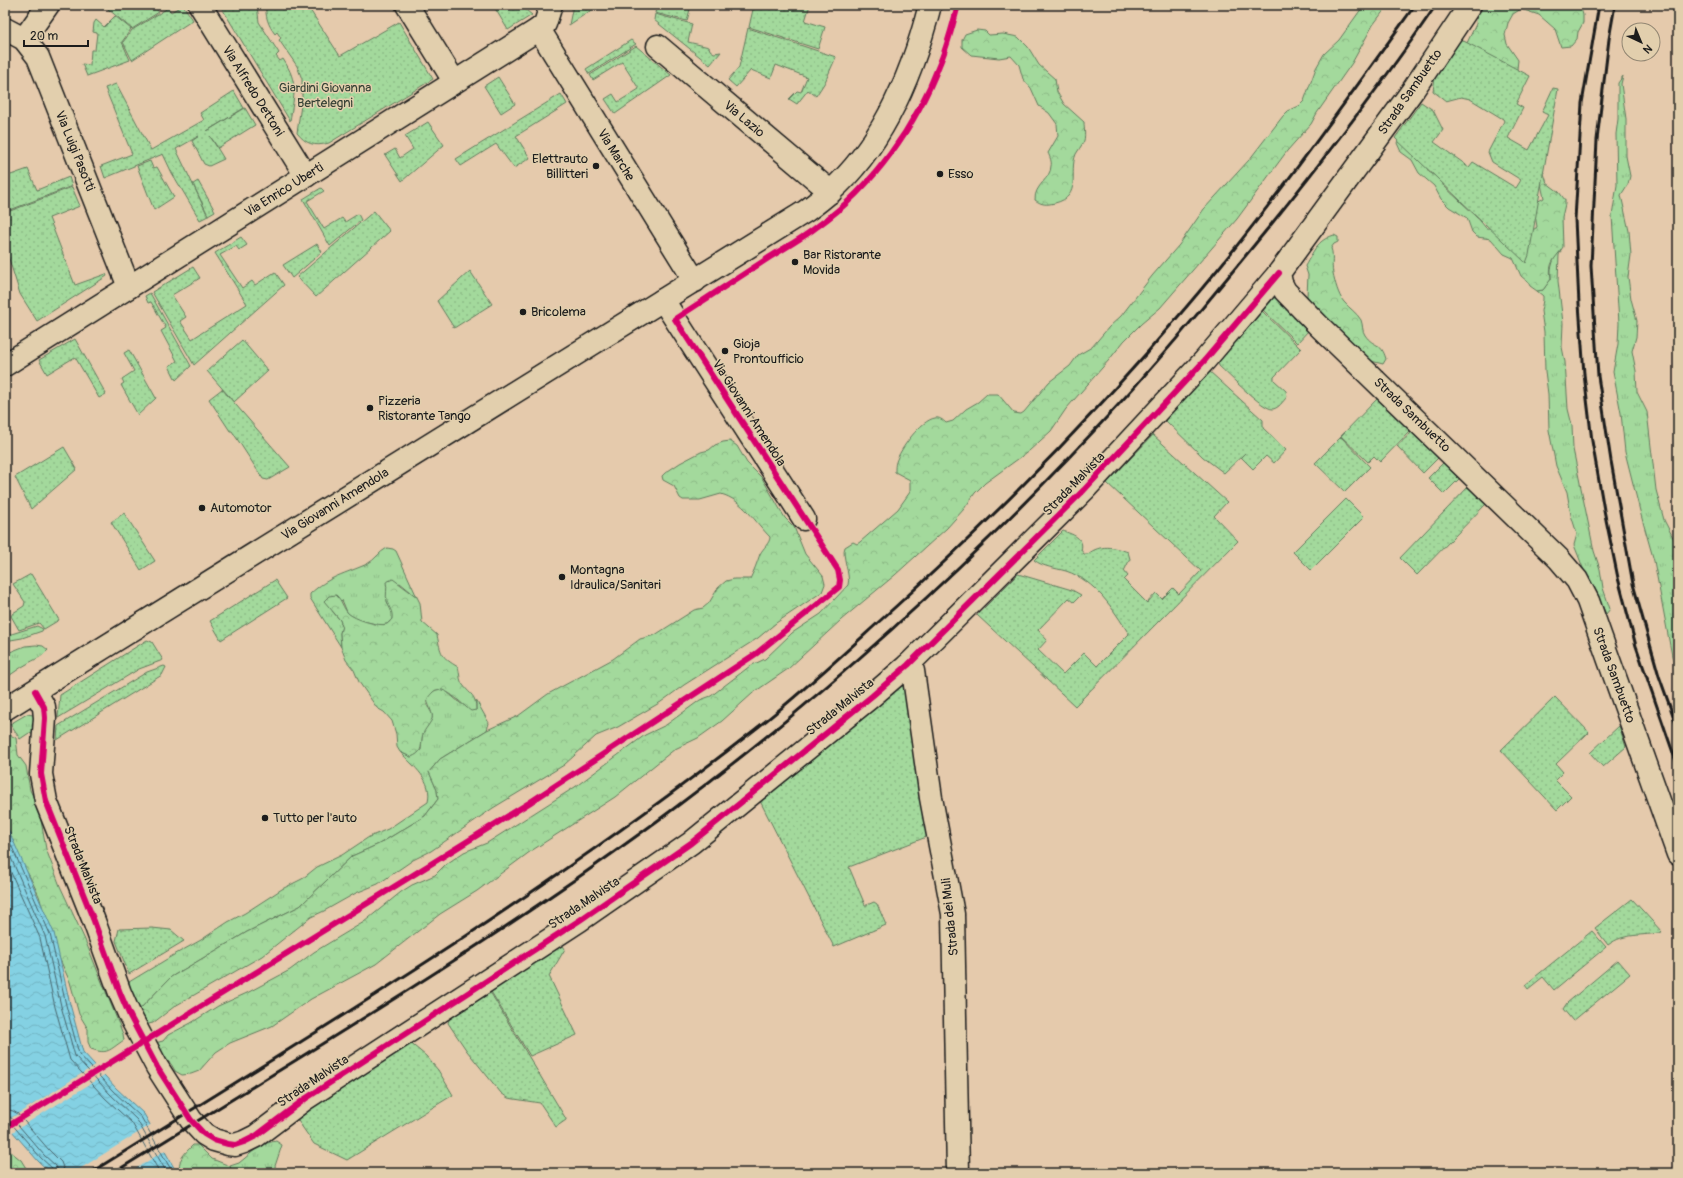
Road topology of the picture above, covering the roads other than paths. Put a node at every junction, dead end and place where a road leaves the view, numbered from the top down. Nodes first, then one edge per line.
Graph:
1 (48, 5) edge
2 (200, 5) edge
3 (407, 5) edge
4 (551, 5) edge
5 (930, 5) edge
6 (1470, 5) edge
7 (5, 28) edge
8 (539, 29) junction
9 (24, 39) junction
10 (658, 46) dead end
11 (454, 81) junction
12 (306, 176) junction
13 (831, 192) junction
14 (1279, 273) junction
15 (695, 280) junction
16 (129, 287) junction
17 (663, 300) junction
18 (5, 365) edge
19 (804, 519) dead end
20 (908, 665) junction
21 (35, 691) junction
22 (6, 708) edge
23 (1678, 854) edge
24 (958, 1173) edge

1 - 9 street
2 - 12 street, Via Alfredo Dettoni
3 - 11 street
4 - 8 street, Via Enrico Uberti
5 - 13 street, Via Giovanni Amendola
6 - 14 street, Strada Sambuetto
7 - 9 street, Via Luigi Pasotti
8 - 11 street, Via Enrico Uberti
8 - 15 street, Via Marche
9 - 16 street, Via Luigi Pasotti
10 - 13 street, Via Lazio
11 - 12 street, Via Enrico Uberti
12 - 16 street, Via Enrico Uberti
13 - 15 street, Via Giovanni Amendola
14 - 20 street, Strada Malvista
14 - 23 street, Strada Sambuetto
15 - 17 street, Via Giovanni Amendola
16 - 18 street, Via Enrico Uberti
17 - 19 street, Via Giovanni Amendola
17 - 21 street, Via Giovanni Amendola
20 - 21 street, Strada Malvista
20 - 24 street, Strada dei Muli
21 - 22 street, Via Giovanni Amendola

